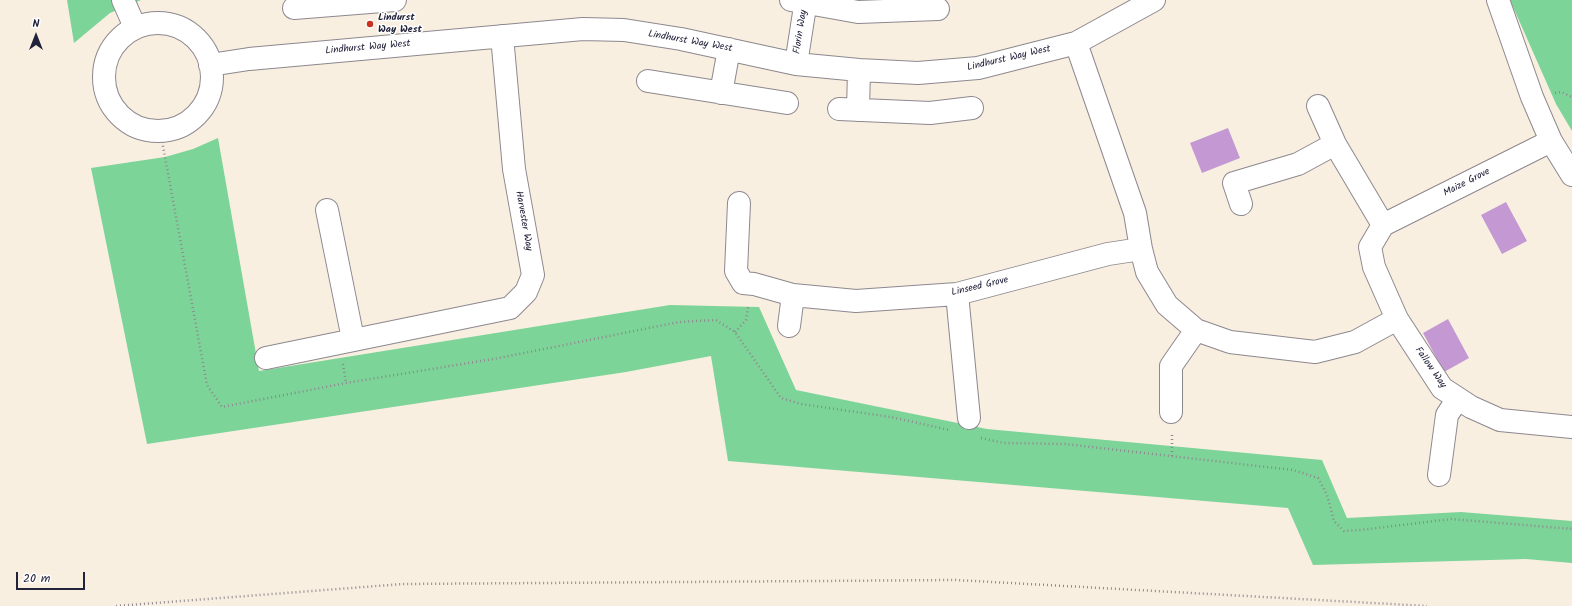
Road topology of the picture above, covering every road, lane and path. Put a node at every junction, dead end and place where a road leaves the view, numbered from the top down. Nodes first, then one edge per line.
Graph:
1 (122, 0) edge
2 (395, 0) edge
3 (1154, 0) edge
4 (1498, 0) edge
5 (801, 1) edge
6 (294, 8) dead end
7 (938, 9) dead end
8 (135, 27) junction
9 (502, 36) junction
10 (1076, 43) junction
11 (729, 49) junction
12 (796, 64) junction
13 (210, 65) junction
14 (859, 70) junction
15 (648, 81) dead end
16 (721, 93) junction
17 (787, 103) dead end
18 (1318, 106) dead end
19 (972, 108) dead end
20 (160, 130) junction
21 (1552, 141) junction
22 (1335, 144) junction
23 (1572, 175) edge
24 (739, 203) dead end
25 (1241, 204) dead end
26 (327, 210) dead end
27 (1383, 225) junction
28 (1141, 249) junction
29 (754, 284) junction
30 (957, 294) junction
31 (793, 295) junction
32 (1397, 319) junction
33 (789, 326) dead end
34 (1196, 330) junction
35 (735, 332) junction
36 (353, 339) junction
37 (266, 358) dead end
38 (1457, 400) junction
39 (1171, 412) dead end
40 (969, 418) dead end
41 (1572, 427) edge
42 (950, 431) dead end
43 (981, 438) dead end
44 (1439, 474) dead end
45 (1572, 529) edge
46 (116, 606) edge
47 (1427, 606) edge

1 - 8 street
2 - 6 street
3 - 10 street, Lindhurst Way West
4 - 21 street
5 - 7 street
5 - 12 street, Florin Way
8 - 13 street
8 - 20 street
9 - 11 street, Lindhurst Way West
9 - 13 street, Lindhurst Way West
9 - 36 street, Harvester Way
10 - 14 street, Lindhurst Way West
10 - 28 street
11 - 12 street, Lindhurst Way West
11 - 16 street
12 - 14 street, Lindhurst Way West
13 - 20 street
14 - 19 street
15 - 16 street
16 - 17 street
18 - 22 street
20 - 35 path
21 - 23 street
21 - 27 street, Maize Grove
22 - 25 street
22 - 27 street
24 - 29 street, Linseed Grove
26 - 36 street
27 - 32 street, Fallow Way
28 - 30 street, Linseed Grove
28 - 34 street
29 - 31 street, Linseed Grove
29 - 35 path
30 - 31 street, Linseed Grove
30 - 40 street
31 - 33 street
32 - 34 street
32 - 38 street, Fallow Way
34 - 39 street
35 - 42 path
36 - 37 street, Harvester Way
38 - 41 street, Fallow Way
38 - 44 street
43 - 45 path
46 - 47 path

